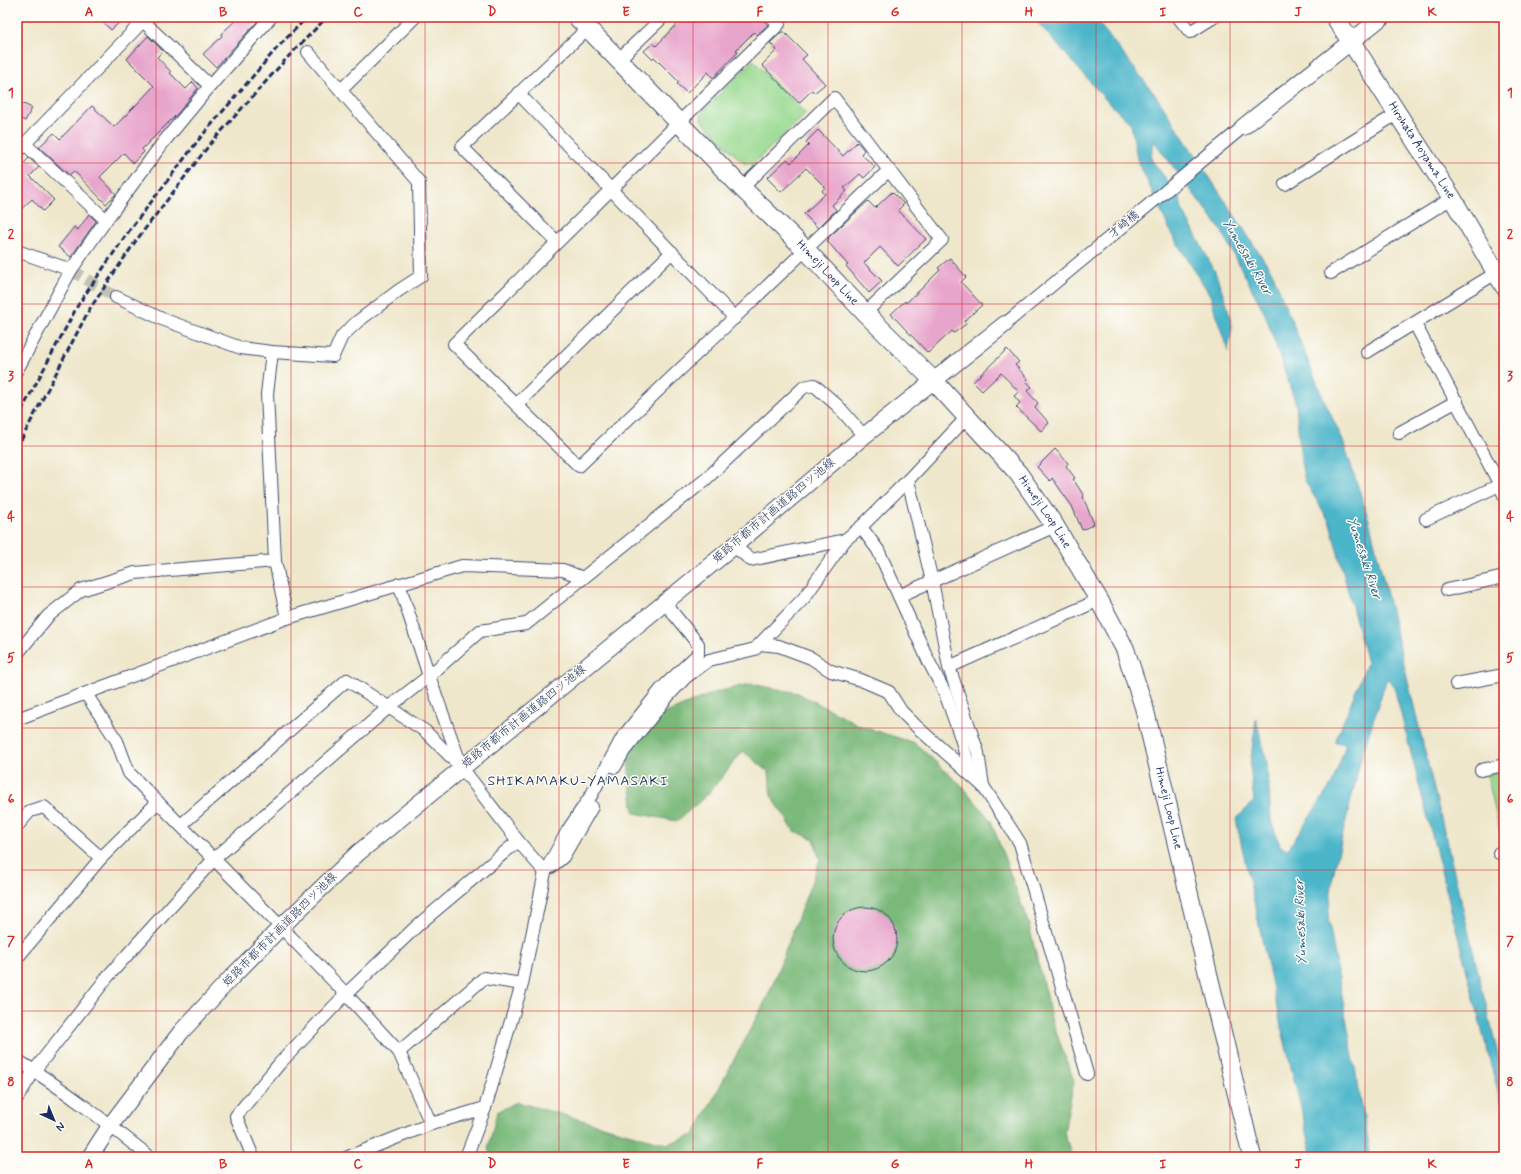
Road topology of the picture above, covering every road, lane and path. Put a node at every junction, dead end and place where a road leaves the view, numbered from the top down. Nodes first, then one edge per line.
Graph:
1 (271, 17) edge
2 (415, 17) edge
3 (663, 17) edge
4 (772, 17) edge
5 (1178, 17) edge
6 (1214, 17) edge
7 (1335, 17) edge
8 (1382, 17) edge
9 (141, 19) edge
10 (582, 23) edge
11 (1351, 41) junction
12 (308, 52) dead end
13 (618, 60) junction
14 (210, 86) junction
15 (340, 90) junction
16 (518, 93) junction
17 (1398, 113) junction
18 (679, 123) junction
19 (1243, 127) joint
20 (21, 148) edge
21 (889, 170) junction
22 (1285, 184) dead end
23 (742, 188) junction
24 (611, 189) junction
25 (1452, 198) junction
26 (106, 220) junction
27 (557, 242) junction
28 (806, 250) junction
29 (17, 251) edge
30 (672, 252) junction
31 (71, 270) junction
32 (1331, 273) dead end
33 (1500, 280) edge
34 (116, 297) tunnel mouth
35 (864, 313) junction
36 (735, 318) junction
37 (1005, 324) joint
38 (1415, 324) junction
39 (272, 352) junction
40 (1367, 352) dead end
41 (17, 370) edge
42 (934, 381) junction
43 (1457, 401) junction
44 (517, 404) junction
45 (966, 417) junction
46 (1399, 433) dead end
47 (864, 436) junction
48 (908, 480) junction
49 (1503, 487) edge
50 (1426, 519) dead end
51 (1055, 526) junction
52 (861, 527) junction
53 (845, 540) junction
54 (734, 546) junction
55 (274, 561) junction
56 (1504, 577) edge
57 (583, 578) junction
58 (932, 581) junction
59 (399, 584) junction
60 (1447, 590) dead end
61 (900, 596) junction
62 (1099, 600) junction
63 (664, 602) junction
64 (287, 618) junction
65 (760, 644) junction
66 (17, 654) edge
67 (949, 667) junction
68 (1504, 675) edge
69 (429, 676) junction
70 (1456, 684) dead end
71 (950, 692) junction
72 (86, 694) junction
73 (389, 707) junction
74 (17, 719) edge
75 (1504, 765) edge
76 (462, 768) junction
77 (1481, 770) dead end
78 (971, 775) junction
79 (983, 786) junction
80 (158, 802) junction
81 (181, 825) junction
82 (17, 826) edge
83 (518, 841) junction
84 (101, 858) junction
85 (214, 859) junction
86 (545, 872) junction
87 (281, 927) junction
88 (17, 958) edge
89 (522, 984) junction
90 (346, 994) junction
91 (399, 1052) junction
92 (17, 1060) edge
93 (34, 1071) junction
94 (1087, 1074) dead end
95 (17, 1098) edge
96 (485, 1108) junction
97 (431, 1124) junction
98 (110, 1126) junction
99 (372, 1152) edge
100 (90, 1157) edge
101 (150, 1157) edge
102 (253, 1157) edge
103 (348, 1157) edge
104 (466, 1157) edge
105 (1252, 1157) edge

1 - 14 street
2 - 15 street
3 - 13 street
4 - 18 street
5 - 6 street
7 - 11 main road, Hirohata Aoyama Line
8 - 11 street
9 - 14 street
9 - 20 street
10 - 13 main road, Himeji Loop Line
10 - 16 street
11 - 17 main road, Hirohata Aoyama Line
11 - 19 street
12 - 15 street
13 - 18 main road, Himeji Loop Line
14 - 26 street
15 - 39 street
16 - 24 street
16 - 27 street
17 - 22 street
17 - 25 main road, Hirohata Aoyama Line
18 - 23 main road, Himeji Loop Line
18 - 24 street
19 - 37 street, 才崎橋
20 - 26 street
21 - 23 street
21 - 28 street
21 - 35 street
23 - 28 main road, Himeji Loop Line
24 - 27 street
24 - 30 street
25 - 32 street
25 - 33 main road, Hirohata Aoyama Line
26 - 31 street
27 - 44 street
28 - 35 main road, Himeji Loop Line
28 - 36 street
29 - 31 street
30 - 36 street
30 - 44 street
31 - 41 street
33 - 38 street
34 - 39 street
35 - 42 main road, Himeji Loop Line
36 - 44 street
37 - 42 street, 姫路市都市計画道路四ツ池線
38 - 40 street
38 - 43 street
39 - 55 street
42 - 45 main road, Himeji Loop Line
42 - 47 street, 姫路市都市計画道路四ツ池線
43 - 46 street
43 - 49 street
45 - 48 street
45 - 51 main road, Himeji Loop Line
47 - 54 street, 姫路市都市計画道路四ツ池線
47 - 57 street
48 - 52 street
48 - 58 street
49 - 50 street
51 - 58 street
51 - 62 main road, Himeji Loop Line
52 - 53 street
52 - 61 street
53 - 54 street
53 - 65 street
54 - 63 street, 姫路市都市計画道路四ツ池線
55 - 64 street
55 - 66 street
56 - 60 street
57 - 59 street
57 - 69 street
58 - 61 street
58 - 67 street
59 - 64 street
59 - 69 street
61 - 71 street
62 - 67 street
62 - 105 main road, Himeji Loop Line
63 - 76 street, 姫路市都市計画道路四ツ池線
63 - 86 street
64 - 72 street
65 - 78 street
65 - 86 street
67 - 71 street
68 - 70 street
69 - 73 street
69 - 76 street
71 - 78 street
71 - 79 street
72 - 74 street
72 - 80 street
73 - 76 street
73 - 81 street
73 - 85 street
75 - 77 street
76 - 83 street
76 - 87 street, 姫路市都市計画道路四ツ池線
78 - 79 street
79 - 94 street
80 - 81 street
80 - 84 street
81 - 85 street
82 - 84 street
83 - 86 street
83 - 90 street
84 - 88 street
85 - 87 street
85 - 93 street
86 - 89 street
87 - 90 street
87 - 98 street, 姫路市都市計画道路四ツ池線
89 - 91 street
89 - 96 street
90 - 91 street
90 - 102 street
91 - 97 street
92 - 93 street
93 - 95 street
93 - 98 street
96 - 97 street
96 - 104 street
97 - 99 street
98 - 100 street, 姫路市都市計画道路四ツ池線
98 - 101 street
99 - 103 street

